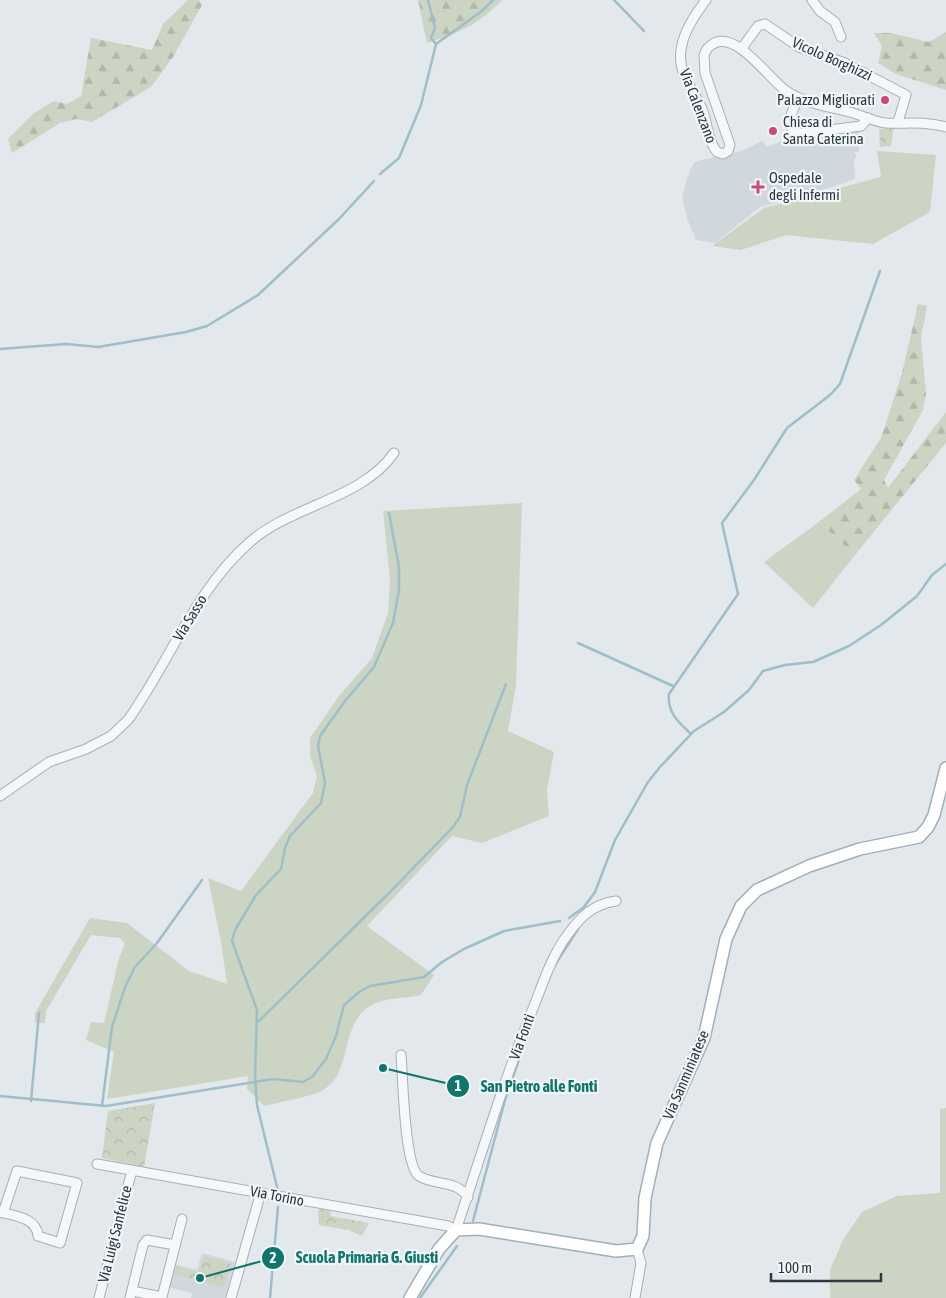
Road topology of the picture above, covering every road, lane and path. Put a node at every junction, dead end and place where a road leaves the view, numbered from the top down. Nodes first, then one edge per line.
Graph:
1 (706, 0) edge
2 (812, 0) edge
3 (842, 37) dead end
4 (742, 48) junction
5 (798, 98) junction
6 (868, 118) junction
7 (898, 122) junction
8 (946, 127) edge
9 (394, 453) dead end
10 (946, 768) edge
11 (0, 796) edge
12 (616, 901) dead end
13 (401, 1055) dead end
14 (97, 1164) dead end
15 (132, 1170) junction
16 (262, 1192) junction
17 (468, 1197) junction
18 (2, 1213) edge
19 (182, 1219) dead end
20 (456, 1230) junction
21 (175, 1245) junction
22 (637, 1249) junction
23 (131, 1294) edge
24 (99, 1298) edge
25 (230, 1298) edge
26 (410, 1298) edge
27 (636, 1298) edge

1 - 4 street, Via Calenzano
2 - 3 street
4 - 5 street
4 - 7 street, Vicolo Borghizzi
5 - 6 street
5 - 6 street
6 - 7 street
7 - 8 street
9 - 11 street, Via Sasso
10 - 22 main road, Via Sanminiatese
12 - 17 street, Via Fonti
13 - 17 street
14 - 15 street, Via Torino
15 - 16 street, Via Torino
15 - 24 street, Via Luigi Sanfelice
16 - 20 street, Via Torino
16 - 25 street
17 - 20 street, Via Fonti
18 - 18 street
19 - 21 street
20 - 22 main road
20 - 26 main road
21 - 23 street
21 - 23 street
22 - 27 street

